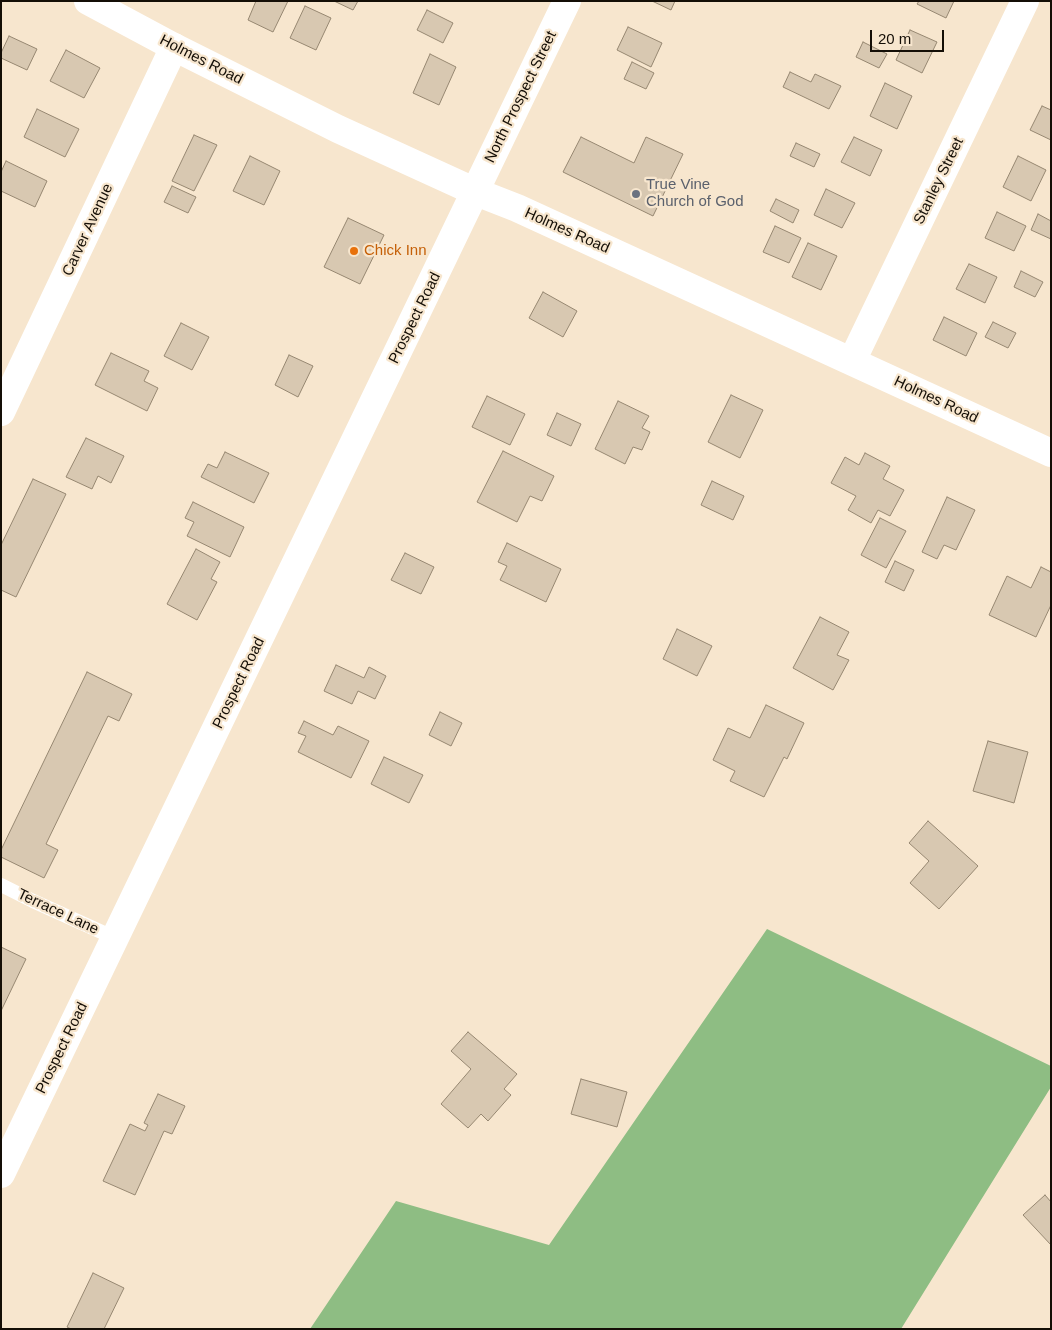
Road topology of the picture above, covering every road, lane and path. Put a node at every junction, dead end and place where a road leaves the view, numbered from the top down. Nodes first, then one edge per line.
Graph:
1 (88, 1) edge
2 (567, 1) edge
3 (1025, 1) edge
4 (174, 47) junction
5 (476, 192) junction
6 (852, 361) junction
7 (1, 412) edge
8 (1051, 453) edge
9 (1, 885) edge
10 (115, 938) junction
11 (1, 1174) edge

1 - 4 main road, Holmes Road
2 - 5 main road, North Prospect Street
3 - 6 main road, Stanley Street
4 - 5 main road, Holmes Road
4 - 7 main road, Carver Avenue
5 - 6 main road, Holmes Road
5 - 10 main road, Prospect Road
6 - 8 main road, Holmes Road
9 - 10 lane, Terrace Lane
10 - 11 main road, Prospect Road

